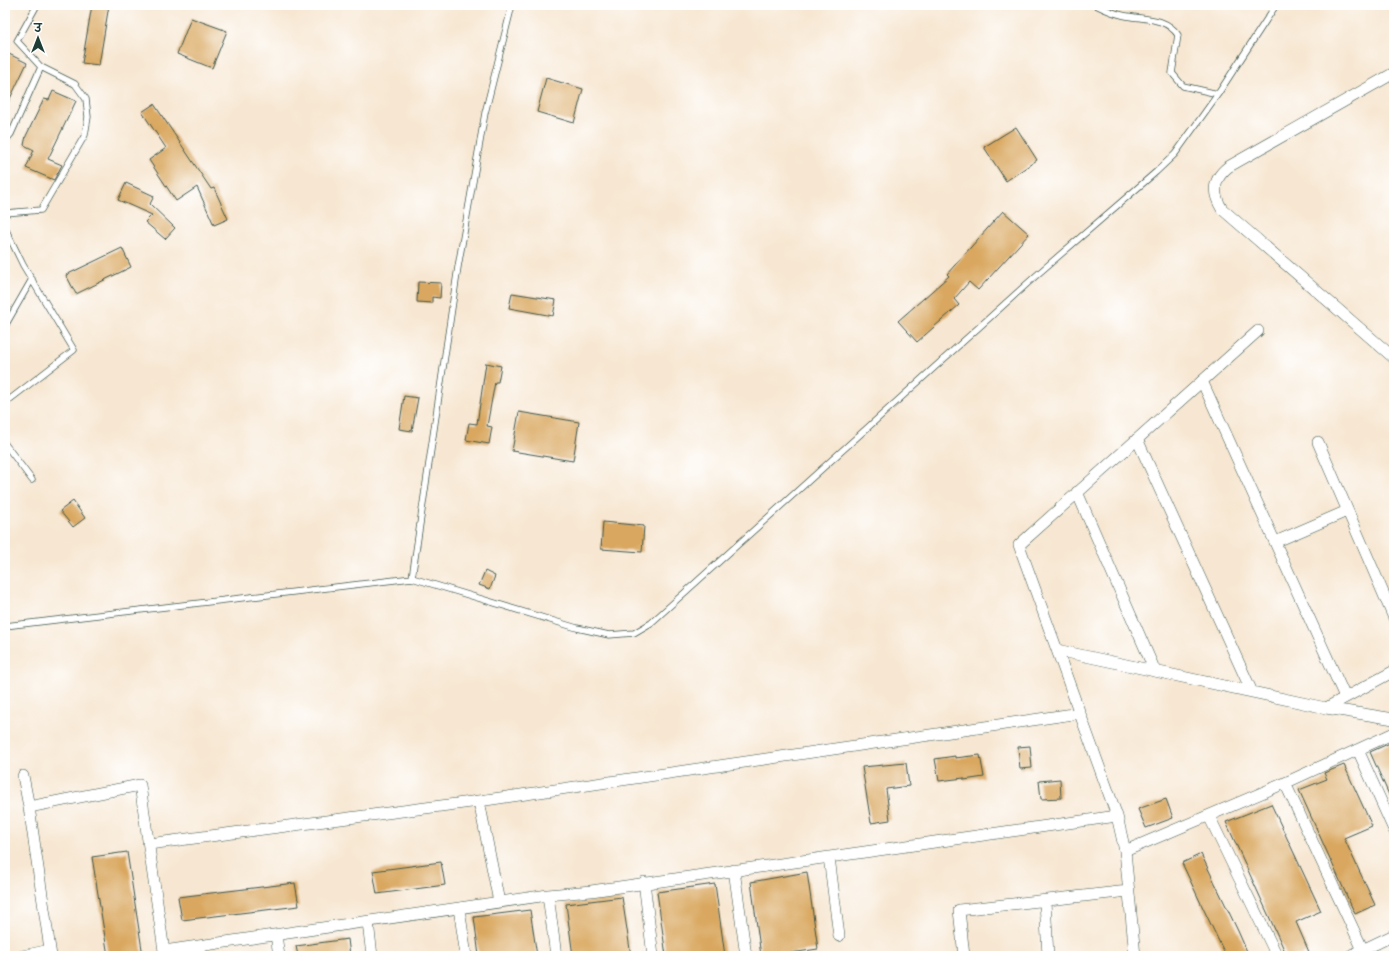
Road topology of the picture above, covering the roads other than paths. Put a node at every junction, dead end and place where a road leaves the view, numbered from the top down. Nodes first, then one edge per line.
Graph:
1 (37, 5) edge
2 (512, 5) edge
3 (1096, 5) edge
4 (1276, 5) edge
5 (41, 67) junction
6 (1394, 73) edge
7 (1218, 94) junction
8 (5, 141) edge
9 (5, 213) edge
10 (5, 228) edge
11 (32, 279) junction
12 (5, 326) edge
13 (1258, 331) dead end
14 (1394, 358) edge
15 (1202, 381) junction
16 (5, 403) edge
17 (1137, 439) junction
18 (1318, 442) dead end
19 (5, 444) edge
20 (32, 480) dead end
21 (1077, 492) junction
22 (1347, 511) junction
23 (1275, 542) junction
24 (412, 578) junction
25 (1394, 618) edge
26 (5, 626) edge
27 (1057, 650) junction
28 (1394, 670) edge
29 (1155, 671) junction
30 (1252, 692) junction
31 (1345, 697) junction
32 (1326, 708) junction
33 (1080, 713) junction
34 (1394, 719) edge
35 (1394, 733) edge
36 (1358, 750) junction
37 (24, 776) dead end
38 (1285, 783) junction
39 (479, 801) junction
40 (29, 807) junction
41 (1118, 816) junction
42 (1209, 816) junction
43 (1394, 830) edge
44 (149, 844) junction
45 (1125, 851) junction
46 (829, 857) junction
47 (734, 870) junction
48 (644, 882) junction
49 (1128, 891) junction
50 (548, 894) junction
51 (499, 902) junction
52 (1045, 902) junction
53 (459, 908) junction
54 (368, 922) junction
55 (276, 935) junction
56 (1394, 935) edge
57 (839, 936) dead end
58 (1363, 950) junction
59 (51, 953) edge
60 (165, 953) edge
61 (22, 956) edge
62 (279, 956) edge
63 (372, 956) edge
64 (466, 956) edge
65 (556, 956) edge
66 (653, 956) edge
67 (746, 956) edge
68 (964, 956) edge
69 (1048, 956) edge
70 (1135, 956) edge
71 (1277, 956) edge
72 (1350, 956) edge

1 - 5 lane
2 - 24 lane
3 - 7 lane
4 - 7 lane
5 - 8 lane
5 - 9 lane
6 - 14 street
7 - 24 lane
10 - 11 lane
11 - 12 lane
11 - 16 lane
13 - 15 street
15 - 17 street
15 - 23 street
17 - 21 street
17 - 30 street
18 - 22 street
19 - 20 lane
21 - 27 street
21 - 29 street
22 - 23 street
22 - 25 street
23 - 31 street
24 - 26 lane
27 - 29 street
27 - 33 street
28 - 31 street
29 - 30 street
30 - 32 street
31 - 32 street
32 - 34 street
33 - 39 street
33 - 41 street
35 - 36 street
36 - 38 street
36 - 43 street
37 - 40 street
38 - 42 street
38 - 58 street
39 - 44 street
39 - 51 street
40 - 44 street
40 - 59 street
41 - 45 street
41 - 46 street
42 - 45 street
42 - 71 street
44 - 60 street
45 - 49 street
46 - 47 street
46 - 57 street
47 - 48 street
47 - 67 street
48 - 50 street
48 - 66 street
49 - 52 street
49 - 70 street
50 - 51 street
50 - 65 street
51 - 53 street
52 - 68 street
52 - 69 street
53 - 54 street
53 - 64 street
54 - 55 street
54 - 63 street
55 - 60 street
55 - 62 street
56 - 58 street
58 - 72 street
59 - 61 street

